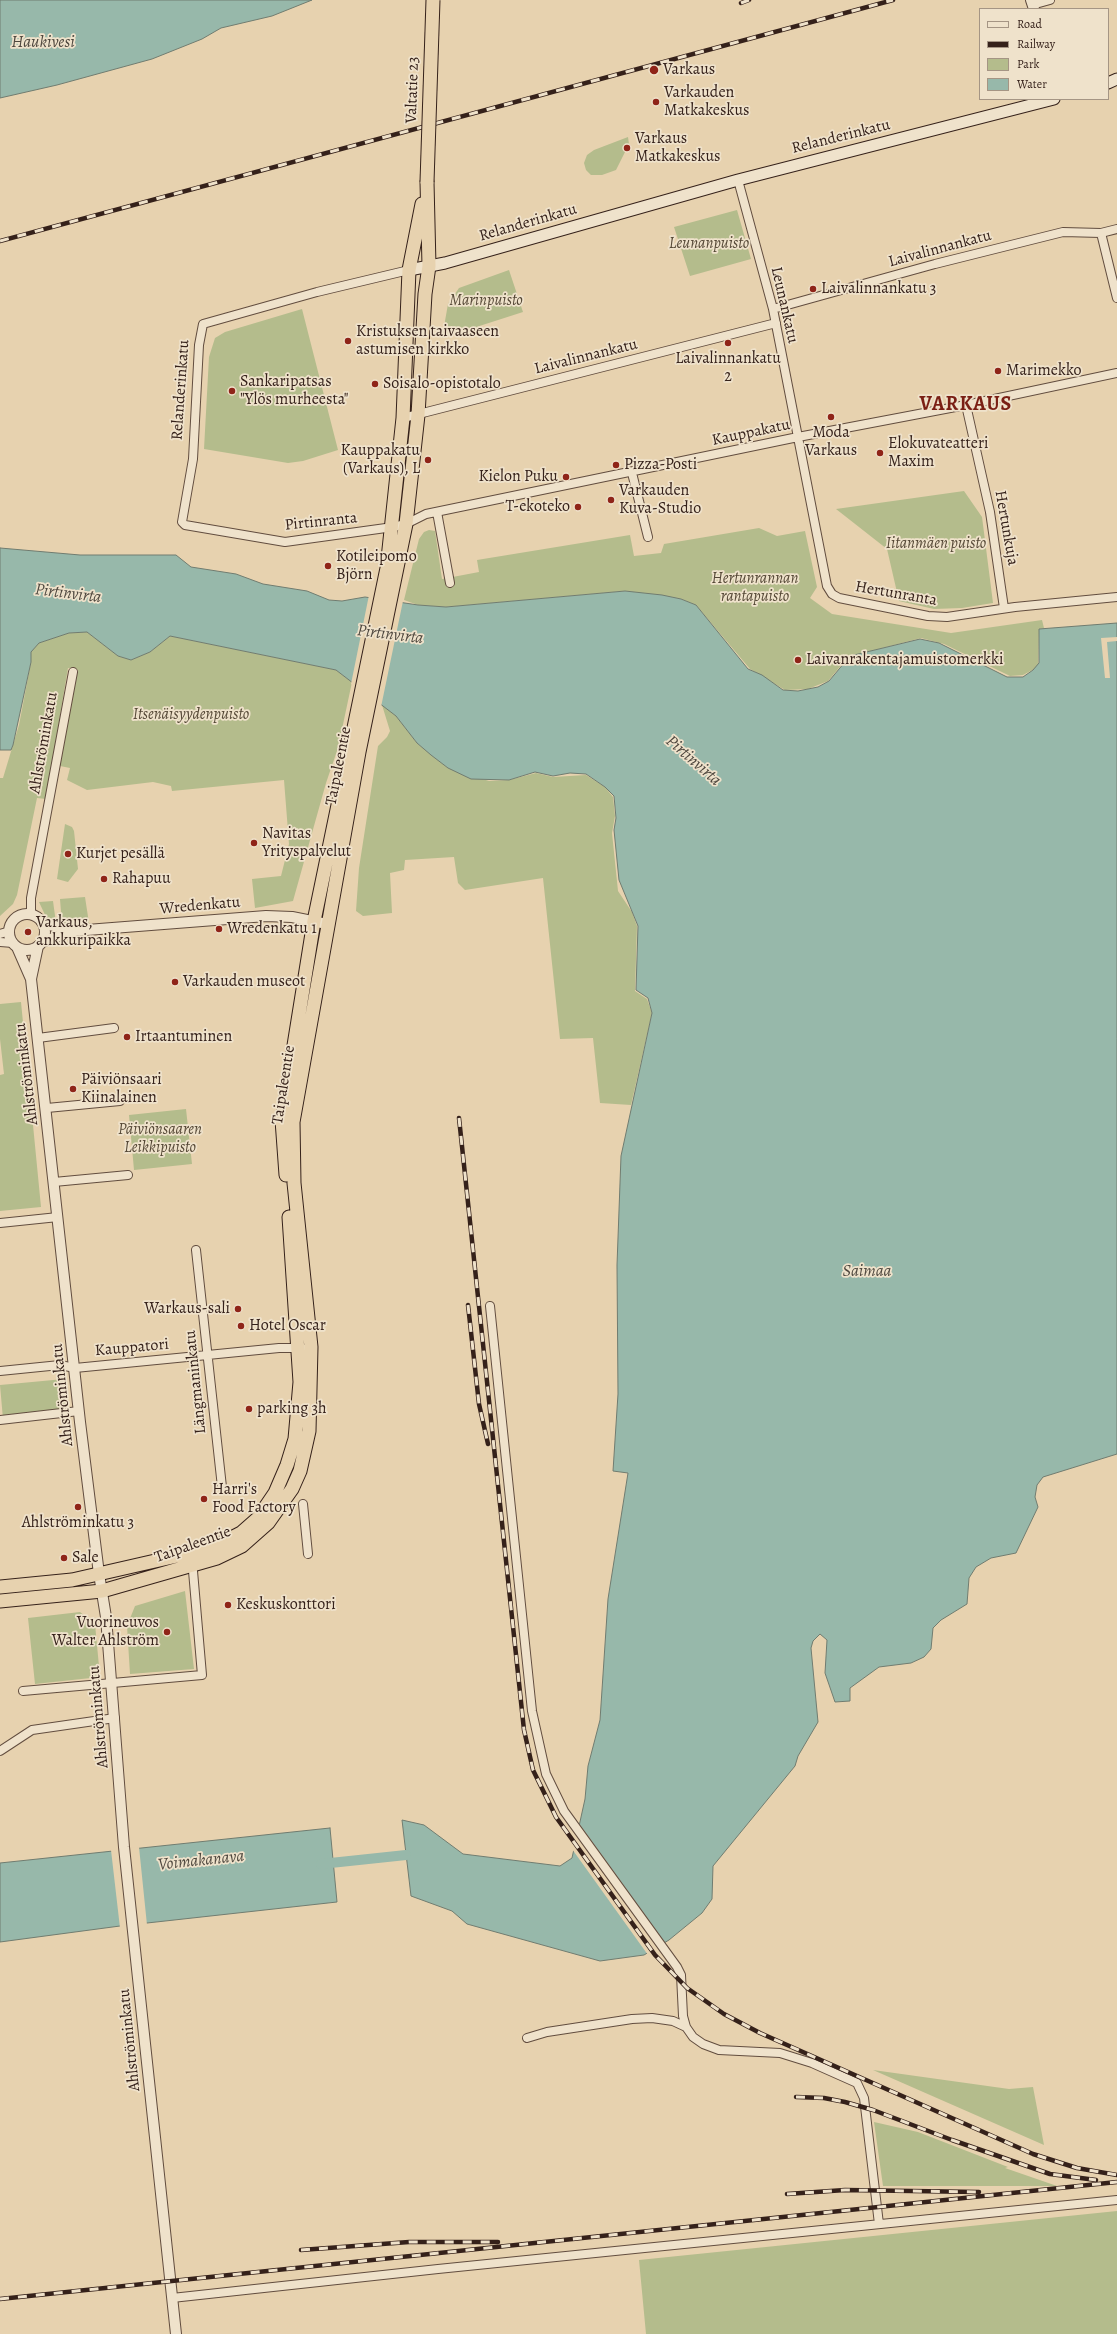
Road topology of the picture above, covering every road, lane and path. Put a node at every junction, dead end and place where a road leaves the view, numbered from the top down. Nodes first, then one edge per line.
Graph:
1 (433, 0) edge
2 (1050, 0) edge
3 (1032, 5) edge
4 (1050, 100) edge
5 (738, 180) junction
6 (427, 186) junction
7 (1117, 229) edge
8 (1101, 233) junction
9 (429, 266) junction
10 (409, 270) junction
11 (1117, 298) edge
12 (773, 309) junction
13 (776, 323) junction
14 (1117, 373) edge
15 (966, 405) junction
16 (418, 415) junction
17 (403, 418) junction
18 (798, 436) junction
19 (632, 473) junction
20 (437, 512) junction
21 (182, 522) joint
22 (406, 524) junction
23 (393, 527) junction
24 (648, 537) dead end
25 (393, 569) junction
26 (450, 583) dead end
27 (1117, 597) edge
28 (1004, 608) junction
29 (73, 672) dead end
30 (354, 752) junction
31 (31, 915) junction
32 (41, 921) junction
33 (314, 921) junction
34 (327, 924) junction
35 (74, 931) junction
36 (5, 932) edge
37 (0, 942) edge
38 (40, 944) junction
39 (15, 945) junction
40 (31, 979) junction
41 (114, 1028) dead end
42 (38, 1038) junction
43 (120, 1101) dead end
44 (47, 1108) junction
45 (128, 1175) dead end
46 (54, 1182) junction
47 (58, 1217) junction
48 (0, 1223) edge
49 (196, 1250) dead end
50 (490, 1306) dead end
51 (304, 1348) junction
52 (207, 1355) junction
53 (75, 1368) junction
54 (0, 1372) edge
55 (79, 1411) junction
56 (0, 1420) edge
57 (222, 1487) dead end
58 (303, 1504) dead end
59 (308, 1554) dead end
60 (193, 1571) dead end
61 (99, 1574) junction
62 (0, 1587) edge
63 (102, 1591) junction
64 (0, 1601) edge
65 (111, 1682) junction
66 (23, 1690) dead end
67 (115, 1718) junction
68 (0, 1751) edge
69 (686, 2027) junction
70 (528, 2038) dead end
71 (1117, 2200) edge
72 (879, 2224) junction
73 (172, 2298) junction
74 (176, 2334) edge

1 - 6 highway, Valtatie 23, bridge
2 - 3 street
4 - 5 main road, Relanderinkatu
5 - 9 main road, Relanderinkatu
5 - 12 street, Leunankatu
6 - 9 highway, Valtatie 23
6 - 10 highway, Valtatie 23
7 - 8 street, Laivalinnankatu
8 - 11 street
8 - 12 street, Laivalinnankatu
9 - 10 main road, Relanderinkatu
9 - 16 highway, Valtatie 23
10 - 17 highway, Valtatie 23
10 - 21 street, Relanderinkatu
12 - 13 street, Leunankatu
13 - 16 street, Laivalinnankatu
13 - 18 street, Leunankatu
14 - 15 street, Kauppakatu
15 - 18 street, Kauppakatu
15 - 28 street, Hertunkuja
16 - 17 street, Laivalinnankatu
16 - 22 highway, Taipaleentie
17 - 23 highway, Taipaleentie
18 - 19 street, Kauppakatu
18 - 28 street, Hertunranta
19 - 20 street, Kauppakatu
19 - 24 street
20 - 22 street, Kauppakatu
20 - 26 street
21 - 23 street, Pirtinranta
22 - 23 street, Kauppakatu
22 - 25 highway, Taipaleentie
23 - 25 highway, Taipaleentie
25 - 30 highway, Taipaleentie
27 - 28 street, Hertunranta
29 - 31 street, Ahlströminkatu
30 - 33 highway, Taipaleentie
30 - 34 highway, Taipaleentie
31 - 32 street
31 - 36 street
32 - 35 street, Wredenkatu
32 - 38 street
33 - 34 street, Wredenkatu
33 - 35 street, Wredenkatu
33 - 51 highway, Taipaleentie
34 - 51 highway, Taipaleentie
35 - 38 street, Wredenkatu
36 - 39 street
37 - 39 street
38 - 39 street
38 - 40 street, Ahlströminkatu
39 - 40 street, Ahlströminkatu
40 - 42 street, Ahlströminkatu
41 - 42 street
42 - 44 street, Ahlströminkatu
43 - 44 street
44 - 46 street, Ahlströminkatu
45 - 46 street
46 - 47 street, Ahlströminkatu
47 - 48 street
47 - 53 street, Ahlströminkatu
49 - 52 street, Längmaninkatu
50 - 69 street
51 - 52 street, Kauppatori
51 - 61 highway, Taipaleentie
51 - 63 highway, Taipaleentie
52 - 53 street, Kauppatori
52 - 57 street, Längmaninkatu
53 - 54 street, Kauppatori
53 - 55 street, Ahlströminkatu
55 - 56 street
55 - 61 street, Ahlströminkatu
58 - 59 street
60 - 65 street
61 - 62 highway, Taipaleentie
61 - 63 street, Ahlströminkatu
63 - 64 highway, Taipaleentie
63 - 65 street, Ahlströminkatu
65 - 66 street
65 - 67 street, Ahlströminkatu
67 - 68 street
67 - 73 street, Ahlströminkatu
69 - 70 street
69 - 72 street
71 - 72 street
72 - 73 street
73 - 74 street, Ahlströminkatu

